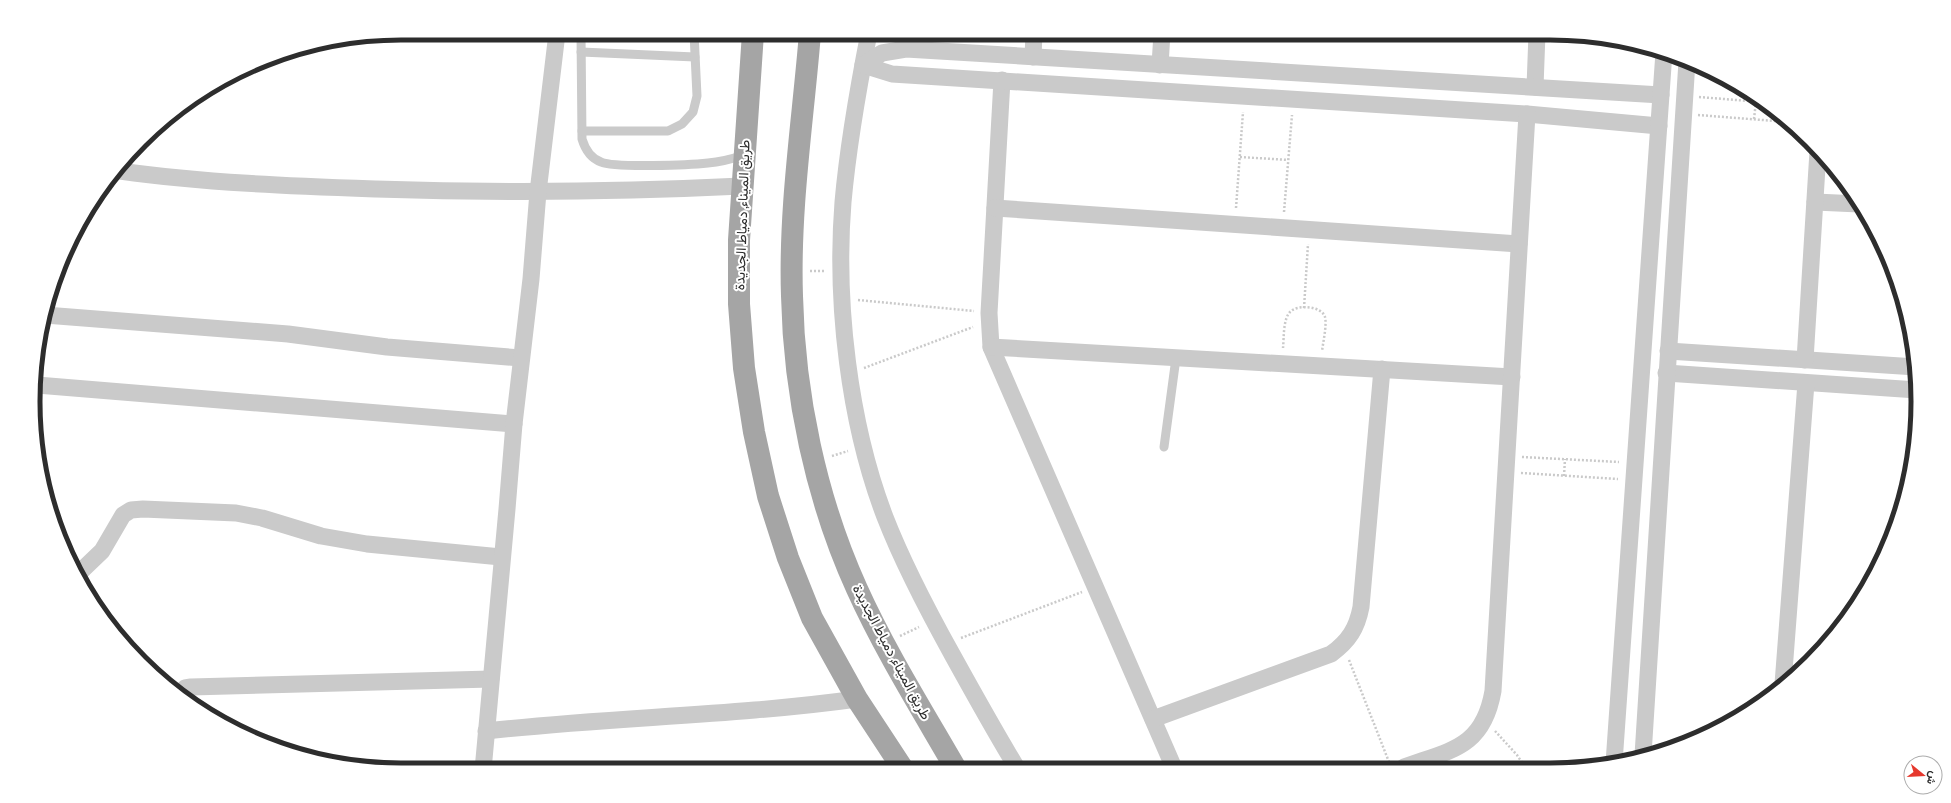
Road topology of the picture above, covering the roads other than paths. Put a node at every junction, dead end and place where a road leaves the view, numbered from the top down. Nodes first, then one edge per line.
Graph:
1 (556, 40) edge
2 (581, 40) edge
3 (694, 40) edge
4 (752, 40) edge
5 (809, 40) edge
6 (867, 40) edge
7 (1034, 40) edge
8 (1162, 40) edge
9 (1537, 40) edge
10 (581, 52) junction
11 (695, 57) junction
12 (1033, 57) junction
13 (1664, 58) edge
14 (862, 65) junction
15 (1160, 65) junction
16 (1687, 67) edge
17 (1002, 80) junction
18 (1535, 87) junction
19 (1661, 95) junction
20 (1527, 114) junction
21 (1659, 126) junction
22 (582, 131) junction
23 (744, 156) junction
24 (1818, 159) edge
25 (123, 171) edge
26 (742, 186) junction
27 (538, 192) junction
28 (1815, 202) junction
29 (1852, 204) edge
30 (995, 208) junction
31 (1519, 244) junction
32 (50, 315) edge
33 (991, 347) junction
34 (1668, 351) junction
35 (521, 358) junction
36 (1176, 358) junction
37 (1805, 360) junction
38 (1909, 367) edge
39 (1382, 369) junction
40 (1666, 373) junction
41 (1512, 377) junction
42 (1806, 383) junction
43 (41, 386) edge
44 (1910, 390) edge
45 (514, 424) junction
46 (1164, 447) dead end
47 (502, 557) junction
48 (82, 570) edge
49 (1784, 677) edge
50 (491, 679) junction
51 (184, 690) edge
52 (858, 699) junction
53 (1153, 719) junction
54 (486, 731) junction
55 (1643, 751) edge
56 (1614, 757) edge
57 (484, 763) edge
58 (899, 763) edge
59 (953, 763) edge
60 (1014, 763) edge
61 (1172, 763) edge
62 (1415, 763) edge

1 - 27 street
2 - 10 lane
3 - 11 lane
4 - 23 main road, طريق الميناء, دمياط الجديدة
5 - 59 main road, طريق الميناء, دمياط الجديدة
6 - 14 street
7 - 12 street
8 - 15 street
9 - 18 street
10 - 11 lane
10 - 22 lane
11 - 22 lane
12 - 14 street
12 - 15 street
13 - 19 street
14 - 17 street
14 - 60 street
15 - 18 street
16 - 34 street
17 - 20 street
17 - 30 street
18 - 19 street
19 - 21 street
20 - 21 street
20 - 31 street
21 - 56 street
22 - 23 lane
23 - 26 main road, طريق الميناء, دمياط الجديدة
24 - 28 street
25 - 27 street
26 - 27 street
26 - 52 main road, طريق الميناء, دمياط الجديدة
27 - 35 street
28 - 29 street
28 - 37 street
30 - 31 street
30 - 33 street
31 - 41 street
32 - 35 street
33 - 36 street
33 - 53 street
34 - 37 street
34 - 40 street
35 - 45 street
36 - 39 street
36 - 46 lane
37 - 38 street
39 - 41 street
39 - 53 street
40 - 42 street
40 - 55 street
41 - 62 street
42 - 44 street
42 - 49 street
43 - 45 street
45 - 47 street
47 - 48 street
47 - 50 street
50 - 51 street
50 - 54 street
52 - 54 street
52 - 58 main road, طريق الميناء, دمياط الجديدة
53 - 61 street
54 - 57 street

